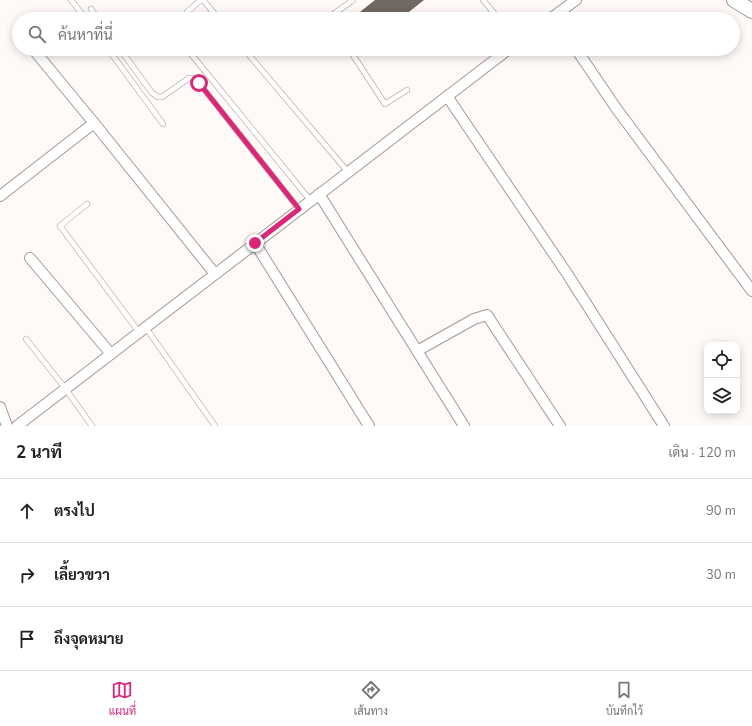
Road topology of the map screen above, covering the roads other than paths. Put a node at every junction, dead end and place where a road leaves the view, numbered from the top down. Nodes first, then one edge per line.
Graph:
1 (71, 0) edge
2 (202, 0) edge
3 (353, 0) edge
4 (483, 0) edge
5 (576, 0) edge
6 (734, 0) edge
7 (91, 9) dead end
8 (752, 11) edge
9 (80, 12) edge
10 (93, 12) edge
11 (187, 12) edge
12 (213, 12) edge
13 (336, 12) edge
14 (493, 12) edge
15 (561, 12) edge
16 (39, 56) edge
17 (113, 56) edge
18 (125, 56) edge
19 (193, 56) edge
20 (250, 56) edge
21 (353, 56) edge
22 (500, 56) edge
23 (581, 56) edge
24 (407, 90) dead end
25 (447, 96) junction
26 (94, 123) junction
27 (163, 124) dead end
28 (348, 172) junction
29 (319, 194) junction
30 (0, 196) edge
31 (310, 200) junction
32 (87, 204) dead end
33 (299, 209) junction
34 (255, 243) junction
35 (30, 258) dead end
36 (215, 274) junction
37 (752, 291) edge
38 (142, 330) junction
39 (26, 339) dead end
40 (417, 351) junction
41 (110, 354) junction
42 (65, 388) junction
43 (0, 407) edge
44 (7, 426) edge
45 (17, 426) edge
46 (92, 426) edge
47 (215, 426) edge
48 (369, 426) edge
49 (464, 426) edge
50 (560, 426) edge
51 (664, 426) edge

1 - 9 lane
2 - 11 lane
2 - 12 lane
3 - 13 lane
4 - 14 lane
5 - 15 street
6 - 8 street
7 - 10 lane
16 - 26 street
17 - 27 lane
18 - 33 lane
19 - 31 lane
20 - 28 lane
21 - 24 lane
22 - 25 street
23 - 37 street
25 - 28 street
25 - 51 street
26 - 30 street
26 - 36 street
28 - 29 street
29 - 31 street
29 - 40 street
31 - 33 street
32 - 38 lane
33 - 34 street
34 - 36 street
34 - 48 street
35 - 41 street
36 - 38 street
38 - 41 street
38 - 47 lane
39 - 42 lane
40 - 49 street
40 - 50 street
41 - 42 street
42 - 45 street
42 - 46 lane
43 - 44 street

